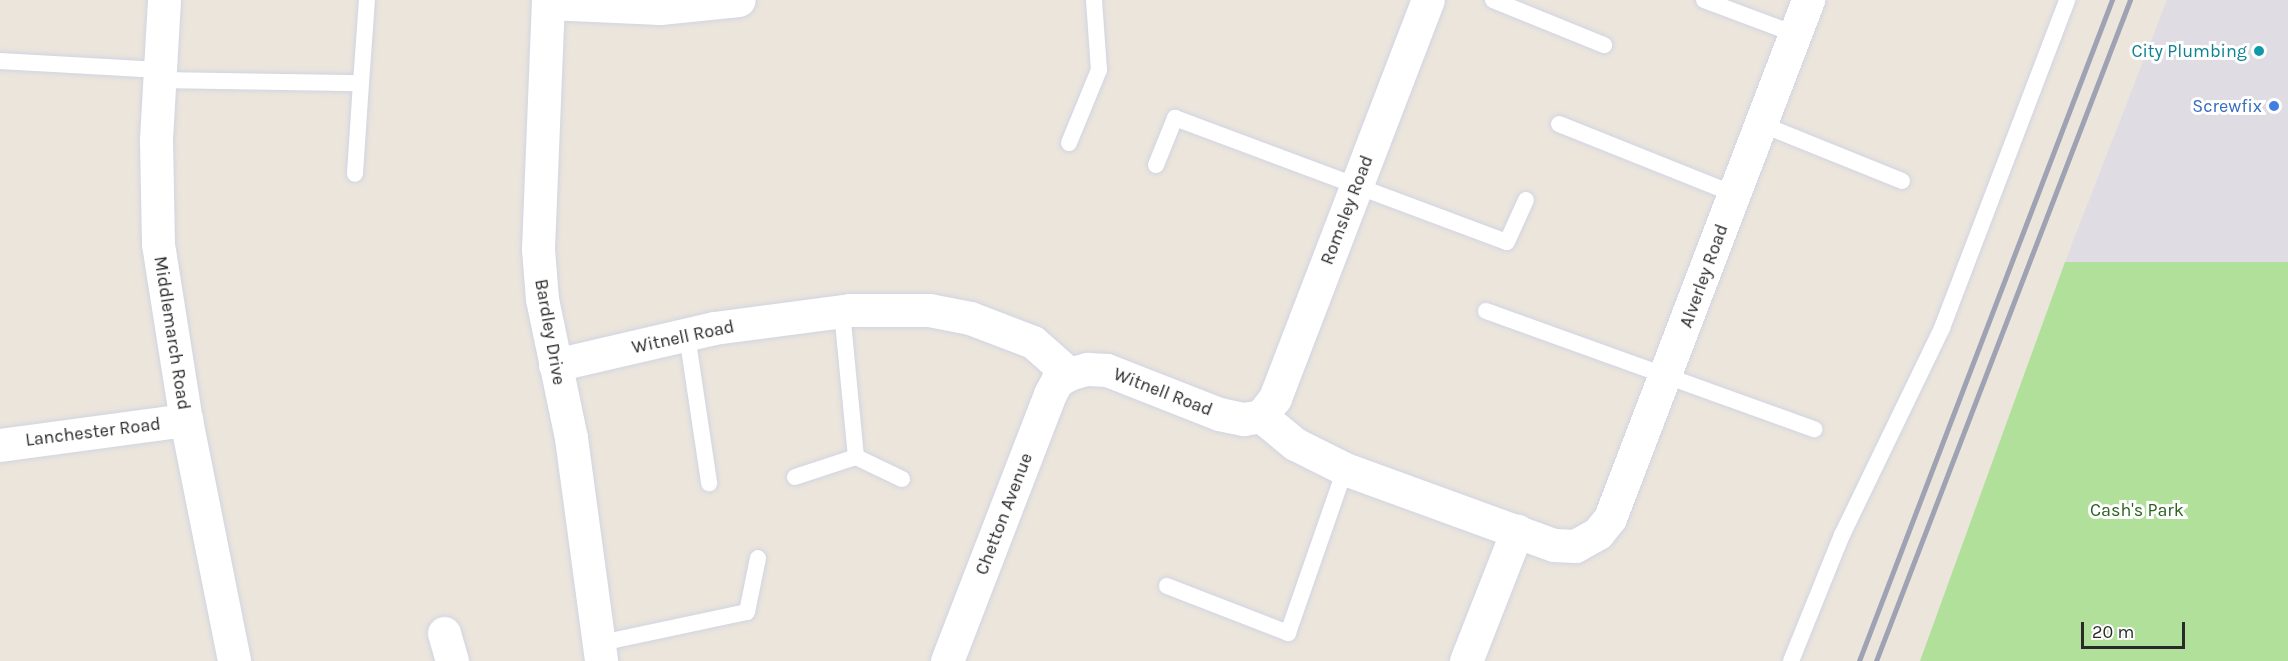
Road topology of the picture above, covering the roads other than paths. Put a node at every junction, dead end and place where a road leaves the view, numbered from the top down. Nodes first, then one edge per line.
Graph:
1 (164, 0) edge
2 (367, 0) edge
3 (739, 0) edge
4 (1094, 0) edge
5 (1428, 0) edge
6 (1492, 0) edge
7 (1704, 0) edge
8 (1808, 0) edge
9 (2067, 0) edge
10 (548, 1) edge
11 (1795, 34) junction
12 (1604, 45) dead end
13 (0, 61) edge
14 (159, 75) junction
15 (361, 83) junction
16 (1559, 124) dead end
17 (1761, 124) junction
18 (1070, 143) dead end
19 (1156, 165) dead end
20 (355, 174) dead end
21 (1902, 182) dead end
22 (1356, 186) junction
23 (1734, 194) junction
24 (1526, 200) dead end
25 (842, 311) junction
26 (1486, 311) dead end
27 (687, 334) junction
28 (555, 365) junction
29 (1070, 374) junction
30 (1666, 378) junction
31 (1261, 416) junction
32 (186, 420) junction
33 (1814, 429) dead end
34 (0, 445) edge
35 (856, 457) junction
36 (1345, 469) junction
37 (795, 477) dead end
38 (902, 479) dead end
39 (709, 483) dead end
40 (1517, 531) junction
41 (758, 558) dead end
42 (1167, 586) dead end
43 (601, 652) edge
44 (234, 661) edge
45 (947, 661) edge
46 (1466, 661) edge
47 (1791, 661) edge

1 - 14 street, Middlemarch Road
2 - 15 lane
3 - 10 street
4 - 18 lane
5 - 22 street, Romsley Road
6 - 12 lane
7 - 11 lane
8 - 11 street, Alverley Road
9 - 47 lane
10 - 28 street, Bardley Drive
11 - 17 street, Alverley Road
13 - 14 lane
14 - 15 lane
14 - 32 street, Middlemarch Road
15 - 20 lane
16 - 23 lane
17 - 21 lane
17 - 23 street, Alverley Road
19 - 22 lane
22 - 24 lane
22 - 31 street, Romsley Road
23 - 30 street, Alverley Road
25 - 27 street, Witnell Road
25 - 29 street, Witnell Road
25 - 35 lane
26 - 30 lane
27 - 28 street, Witnell Road
27 - 39 lane
28 - 43 street, Bardley Drive
29 - 31 street, Witnell Road
29 - 45 street, Chetton Avenue
30 - 33 lane
30 - 40 street, Alverley Road
31 - 36 street
32 - 34 street, Lanchester Road
32 - 44 street, Middlemarch Road
35 - 37 lane
35 - 38 lane
36 - 40 street
36 - 42 lane
40 - 46 street
41 - 43 lane

